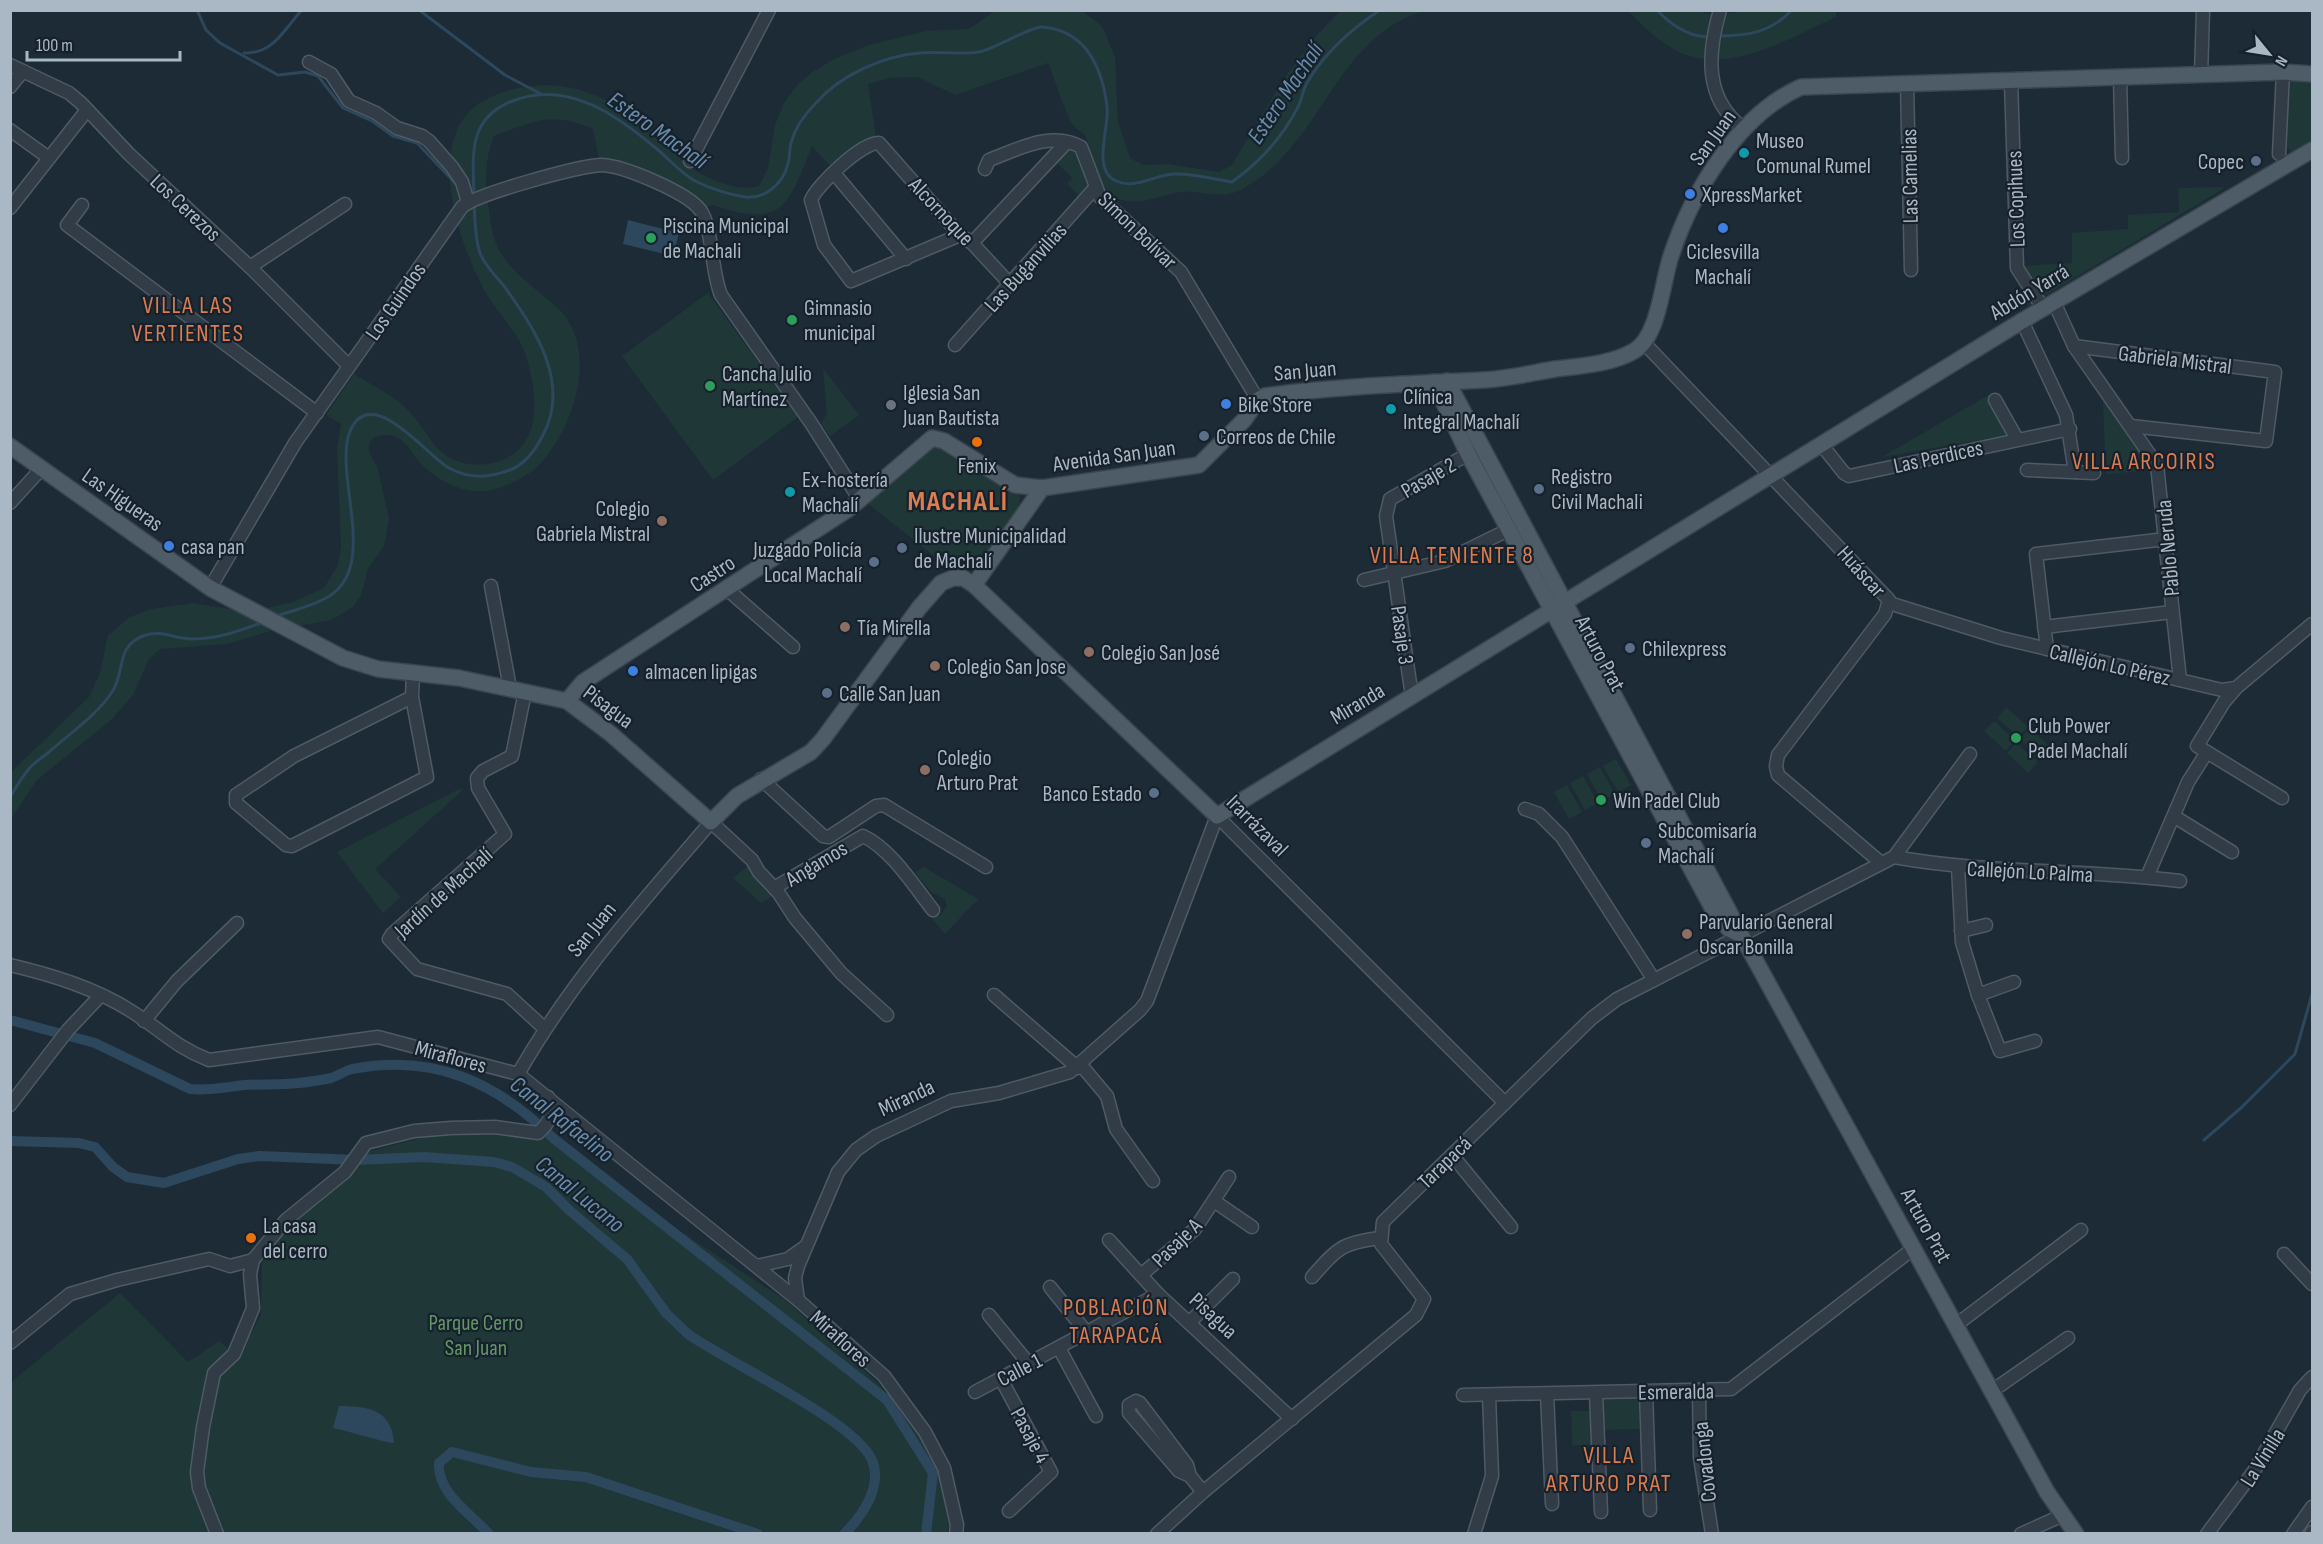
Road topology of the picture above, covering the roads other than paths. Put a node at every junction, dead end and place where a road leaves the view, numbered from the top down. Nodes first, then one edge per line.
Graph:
1 (769, 10) edge
2 (1720, 10) edge
3 (2203, 10) edge
4 (309, 62) dead end
5 (10, 65) edge
6 (23, 71) junction
7 (2283, 72) junction
8 (2313, 74) edge
9 (2201, 75) junction
10 (2121, 78) junction
11 (2012, 81) junction
12 (1907, 83) junction
13 (10, 87) edge
14 (87, 110) junction
15 (1743, 128) junction
16 (10, 130) edge
17 (1066, 142) junction
18 (2313, 150) edge
19 (2279, 154) dead end
20 (49, 158) junction
21 (2122, 158) dead end
22 (690, 161) dead end
23 (985, 169) dead end
24 (834, 173) junction
25 (1095, 188) junction
26 (473, 200) junction
27 (345, 204) dead end
28 (82, 205) dead end
29 (10, 208) edge
30 (960, 235) junction
31 (972, 243) junction
32 (906, 259) junction
33 (250, 267) junction
34 (1911, 270) dead end
35 (1010, 284) junction
36 (2048, 305) junction
37 (2022, 321) junction
38 (1644, 344) junction
39 (955, 345) dead end
40 (2074, 346) junction
41 (349, 366) junction
42 (1440, 382) junction
43 (1258, 400) junction
44 (1995, 400) dead end
45 (316, 412) junction
46 (2131, 426) junction
47 (2070, 429) junction
48 (2017, 439) junction
49 (1821, 444) junction
50 (10, 446) edge
51 (1468, 454) junction
52 (42, 468) junction
53 (2028, 470) dead end
54 (2075, 472) junction
55 (2094, 473) dead end
56 (1771, 475) junction
57 (1042, 488) junction
58 (860, 500) junction
59 (10, 503) edge
60 (1510, 529) junction
61 (2166, 538) junction
62 (1395, 572) junction
63 (1364, 580) dead end
64 (974, 585) junction
65 (491, 586) dead end
66 (210, 588) junction
67 (728, 590) junction
68 (1889, 603) junction
69 (1558, 608) junction
70 (2172, 612) junction
71 (2313, 624) edge
72 (2044, 627) junction
73 (793, 647) dead end
74 (2047, 649) junction
75 (413, 673) junction
76 (2180, 680) junction
77 (510, 688) junction
78 (2236, 688) junction
79 (525, 692) junction
80 (1412, 697) junction
81 (412, 698) junction
82 (567, 701) junction
83 (2207, 752) junction
84 (1970, 754) dead end
85 (761, 779) junction
86 (2283, 798) dead end
87 (1525, 809) dead end
88 (1216, 816) junction
89 (2175, 817) junction
90 (711, 822) junction
91 (2232, 852) dead end
92 (1894, 857) junction
93 (1880, 862) junction
94 (986, 867) dead end
95 (1958, 867) junction
96 (2147, 877) junction
97 (2180, 881) dead end
98 (774, 888) junction
99 (933, 910) dead end
100 (237, 923) dead end
101 (1986, 925) dead end
102 (1961, 931) junction
103 (1742, 936) junction
104 (10, 965) edge
105 (1654, 980) junction
106 (2014, 982) dead end
107 (101, 995) junction
108 (994, 995) dead end
109 (1978, 995) junction
110 (887, 1015) dead end
111 (144, 1021) junction
112 (544, 1028) junction
113 (2035, 1041) dead end
114 (1079, 1066) junction
115 (518, 1074) junction
116 (548, 1098) junction
117 (1505, 1103) junction
118 (10, 1105) edge
119 (1452, 1155) junction
120 (1229, 1177) dead end
121 (1152, 1181) dead end
122 (1214, 1201) junction
123 (1252, 1227) dead end
124 (1510, 1227) dead end
125 (2081, 1230) dead end
126 (1380, 1238) junction
127 (1109, 1240) dead end
128 (810, 1242) junction
129 (1914, 1248) junction
130 (2284, 1254) dead end
131 (253, 1260) junction
132 (757, 1266) junction
133 (1141, 1275) junction
134 (1312, 1277) dead end
135 (1233, 1279) dead end
136 (2313, 1284) edge
137 (1050, 1287) dead end
138 (1158, 1294) junction
139 (798, 1300) junction
140 (988, 1315) dead end
141 (1189, 1323) junction
142 (1956, 1325) junction
143 (1087, 1333) junction
144 (2068, 1338) dead end
145 (10, 1343) edge
146 (1059, 1348) junction
147 (1029, 1364) junction
148 (2313, 1377) edge
149 (1001, 1379) junction
150 (1698, 1391) junction
151 (1992, 1391) junction
152 (975, 1392) dead end
153 (1646, 1392) junction
154 (1596, 1393) junction
155 (1547, 1394) junction
156 (1463, 1395) dead end
157 (1489, 1395) junction
158 (1096, 1416) dead end
159 (1292, 1419) junction
160 (1190, 1476) junction
161 (1203, 1491) junction
162 (1552, 1504) dead end
163 (2313, 1507) edge
164 (1650, 1510) dead end
165 (1009, 1511) dead end
166 (1601, 1512) dead end
167 (2063, 1515) junction
168 (217, 1533) edge
169 (956, 1533) edge
170 (1157, 1533) edge
171 (1474, 1533) edge
172 (1712, 1533) edge
173 (2021, 1533) edge
174 (2076, 1533) edge
175 (2206, 1533) edge
176 (2293, 1533) edge

1 - 22 street
2 - 15 street
3 - 9 street
4 - 26 street
5 - 6 street, Los Cerezos
6 - 13 street
6 - 14 street, Los Cerezos
7 - 8 main road, San Juan
7 - 9 main road, San Juan
7 - 19 street
9 - 10 main road, San Juan
10 - 11 main road, San Juan
10 - 21 street
11 - 12 main road, San Juan
11 - 36 street, Los Copihues
12 - 15 main road, San Juan
12 - 34 street, Las Camelias
14 - 20 street
14 - 33 street, Los Cerezos
15 - 38 main road, San Juan
16 - 20 street
17 - 23 street
17 - 25 street, Simon Bolívar
17 - 31 street
18 - 36 main road, Abdón Yarrá
20 - 29 street
24 - 30 street, Alcornoque
24 - 32 street
24 - 32 street
25 - 35 street, Las Buganvilias
25 - 43 street, Simon Bolívar
26 - 41 street, Los Guindos
26 - 58 street
27 - 33 street
28 - 45 street
30 - 31 street, Alcornoque
30 - 32 street
31 - 35 street, Alcornoque
33 - 41 street, Los Cerezos
35 - 39 street, Las Buganvilias
36 - 37 main road, Abdón Yarrá
36 - 40 street, Pablo Neruda
37 - 47 street
37 - 49 main road, Abdón Yarrá
38 - 42 main road, San Juan
38 - 56 street, Huáscar
40 - 46 street, Pablo Neruda
40 - 46 street, Gabriela Mistral
41 - 45 street, Los Guindos
42 - 43 main road, San Juan
42 - 51 main road, Arturo Prat
42 - 69 main road, Arturo Prat
43 - 57 main road, Avenida San Juan
44 - 48 street
45 - 66 street, Los Guindos
46 - 61 street, Pablo Neruda
47 - 48 street, Las Perdices
47 - 54 street
48 - 49 street, Las Perdices
49 - 56 main road, Abdón Yarrá
50 - 52 main road, Las Higueras
51 - 60 main road, Arturo Prat
51 - 62 street, Pasaje 2
52 - 59 street
52 - 66 main road, Las Higueras
53 - 54 street
54 - 55 street
56 - 68 street, Huáscar
56 - 69 main road, Miranda
57 - 58 main road, Castro
57 - 64 main road, Avenida San Juan
58 - 67 main road, Castro
60 - 62 street
60 - 69 main road, Arturo Prat
61 - 70 street, Pablo Neruda
61 - 72 street
62 - 63 street
62 - 80 street, Pasaje 3
64 - 85 main road
64 - 88 main road, Irarrázaval
65 - 77 street
66 - 75 main road, Pisagua
67 - 73 street
67 - 82 main road, Castro
68 - 74 street, Callejón Lo Pérez
68 - 93 street, Huáscar
69 - 80 main road, Miranda
69 - 103 main road, Arturo Prat
70 - 72 street
70 - 76 street, Pablo Neruda
71 - 78 street
72 - 74 street
74 - 76 street, Callejón Lo Pérez
75 - 77 main road, Pisagua
75 - 81 street
76 - 78 street, Callejón Lo Pérez
77 - 79 main road, Pisagua
78 - 83 street
79 - 82 main road, Pisagua
79 - 112 street, Jardín de Machalí
80 - 88 main road, Miranda
81 - 81 street
82 - 90 main road, Pisagua
83 - 86 street
83 - 89 street
84 - 92 street
85 - 90 main road
85 - 94 street
87 - 105 street
88 - 114 street, Miranda
88 - 117 street, Irarrázaval
89 - 91 street
89 - 96 street
90 - 98 street, Pisagua
90 - 112 street, San Juan
92 - 93 street, Callejón Lo Palma
92 - 95 street, Callejón Lo Palma
93 - 103 street, Tarapacá
95 - 96 street, Callejón Lo Palma
95 - 102 street
96 - 97 street, Callejón Lo Palma
98 - 99 street, Angamos
98 - 110 street, Pisagua
100 - 111 street
101 - 102 street
102 - 109 street
103 - 105 street, Tarapacá
103 - 129 main road, Arturo Prat
104 - 107 street, Miraflores
105 - 117 street, Tarapacá
106 - 109 street
107 - 111 street, Miraflores
107 - 118 street
108 - 114 street
109 - 113 street
111 - 115 street, Miraflores
112 - 115 street, San Juan
114 - 121 street
114 - 128 street, Miranda
115 - 116 street, Miraflores
116 - 131 street
116 - 132 street, Miraflores
117 - 119 street, Tarapacá
119 - 124 street
119 - 126 street, Tarapacá
120 - 122 street, Pasaje A
122 - 123 street
122 - 133 street, Pasaje A
125 - 142 street
126 - 134 street
126 - 159 street
127 - 133 street, Pisagua
128 - 132 street
128 - 139 street, Miranda
129 - 142 main road, Arturo Prat
129 - 150 street, Esmeralda
130 - 136 street
131 - 145 street
131 - 168 street
132 - 139 street, Miraflores
133 - 138 street, Pisagua
135 - 141 street
137 - 143 street
138 - 141 street, Pisagua
138 - 143 street, Calle 1
139 - 169 street, Miraflores
140 - 147 street
141 - 159 street, Pisagua
142 - 151 main road, Arturo Prat
143 - 146 street, Calle 1
144 - 151 street
146 - 147 street, Calle 1
146 - 158 street
147 - 149 street, Calle 1
148 - 175 street, La Vinilla
149 - 152 street, Calle 1
149 - 165 street, Pasaje 4
150 - 153 street, Esmeralda
150 - 172 street, Covadonga
151 - 167 main road, Arturo Prat
153 - 154 street, Esmeralda
153 - 164 street
154 - 155 street, Esmeralda
154 - 166 street
155 - 157 street, Esmeralda
155 - 162 street
156 - 157 street, Esmeralda
157 - 171 street
159 - 161 street
160 - 160 street
160 - 161 street
161 - 170 street
163 - 176 street
167 - 173 street
167 - 174 main road, Arturo Prat

